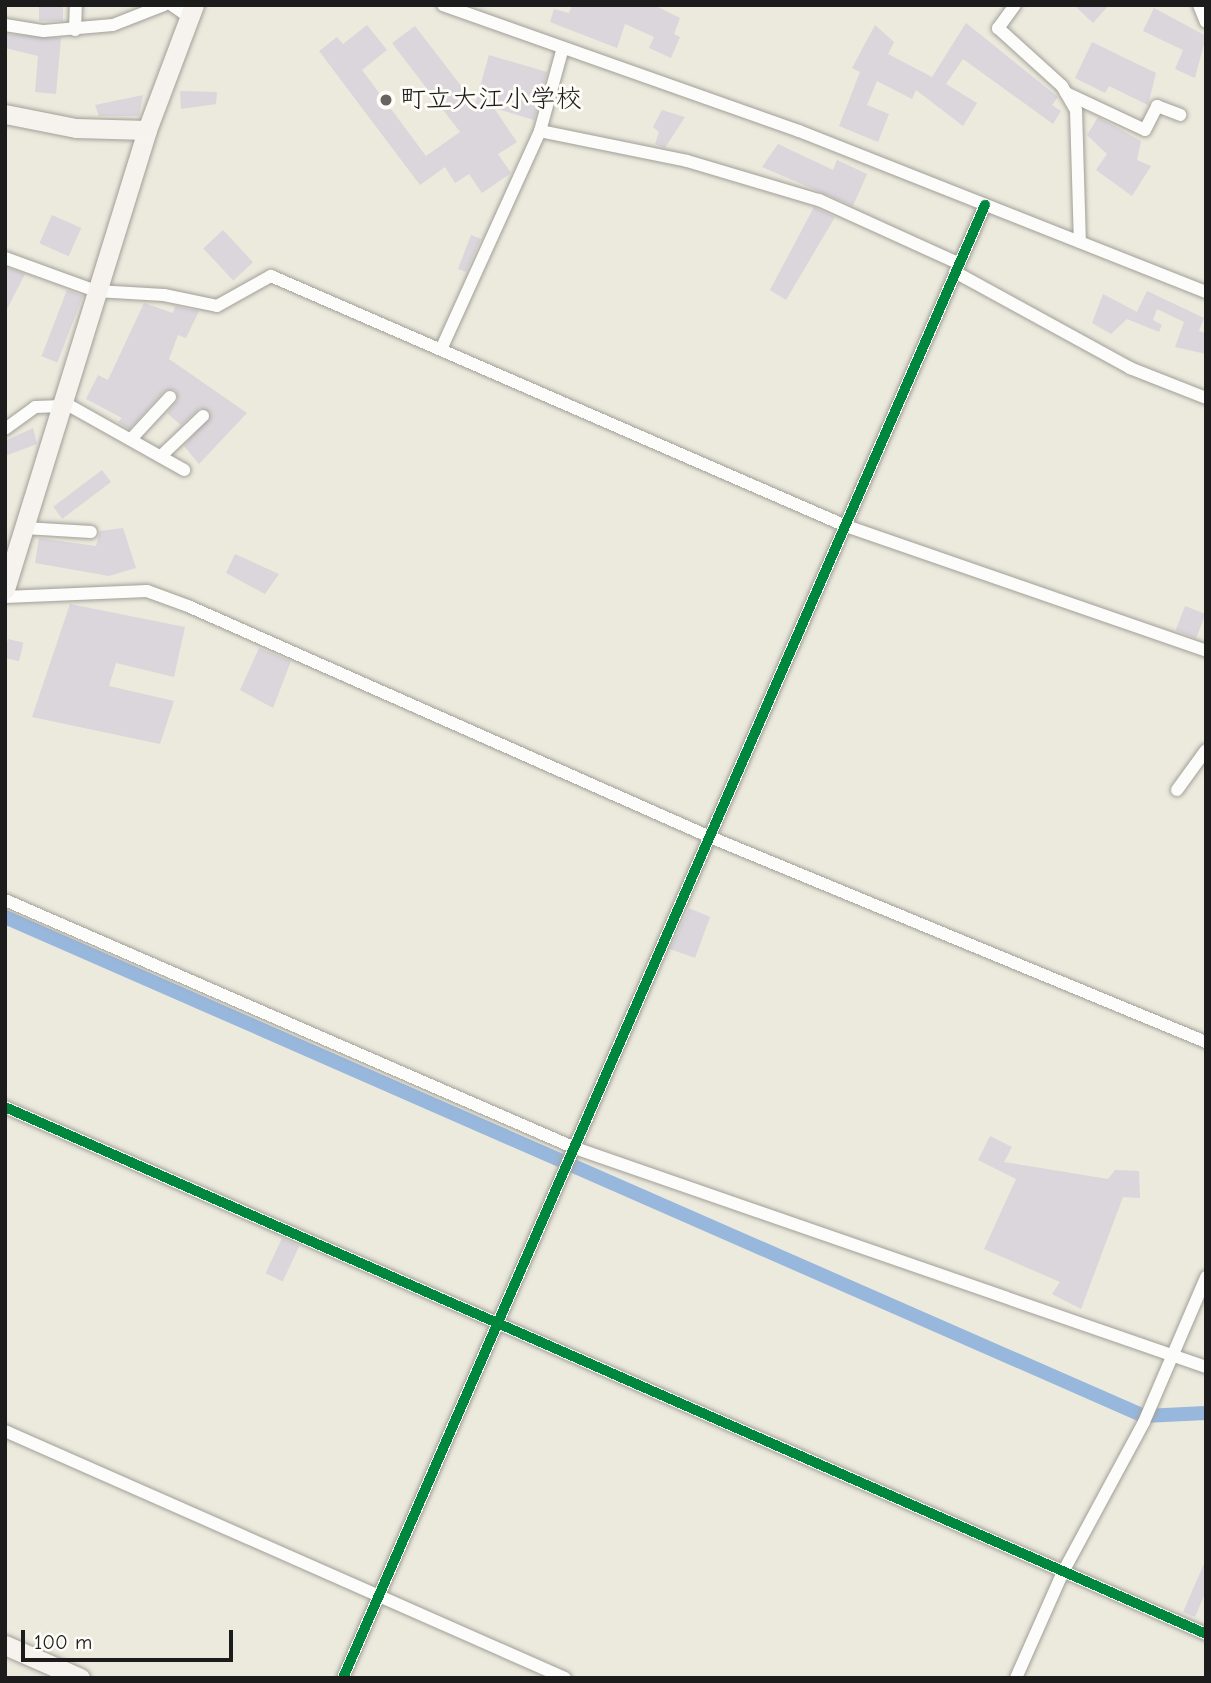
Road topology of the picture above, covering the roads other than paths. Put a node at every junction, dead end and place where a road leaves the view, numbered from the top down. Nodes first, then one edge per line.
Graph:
1 (76, 5) edge
2 (164, 5) edge
3 (172, 5) edge
4 (443, 5) edge
5 (1015, 5) edge
6 (1199, 5) edge
7 (191, 11) edge
8 (1206, 22) edge
9 (5, 25) edge
10 (75, 30) junction
11 (562, 51) junction
12 (1066, 93) junction
13 (5, 114) edge
14 (1180, 115) dead end
15 (147, 130) junction
16 (540, 131) junction
17 (985, 205) junction
18 (1080, 242) junction
19 (5, 258) edge
20 (957, 268) junction
21 (96, 291) junction
22 (1206, 292) edge
23 (443, 345) junction
24 (170, 397) dead end
25 (1206, 398) edge
26 (63, 404) junction
27 (202, 415) dead end
28 (5, 429) edge
29 (132, 438) junction
30 (161, 456) junction
31 (184, 470) dead end
32 (846, 526) junction
33 (24, 528) junction
34 (91, 532) dead end
35 (5, 589) edge
36 (5, 597) edge
37 (1206, 651) edge
38 (1206, 750) edge
39 (1177, 790) dead end
40 (710, 837) junction
41 (5, 900) edge
42 (1206, 1042) edge
43 (5, 1107) edge
44 (575, 1148) junction
45 (1206, 1277) edge
46 (500, 1320) junction
47 (1172, 1359) junction
48 (1206, 1367) edge
49 (5, 1431) edge
50 (1063, 1572) junction
51 (378, 1595) junction
52 (1206, 1634) edge
53 (5, 1645) edge
54 (79, 1678) edge
55 (342, 1678) edge
56 (565, 1678) edge
57 (1016, 1678) edge

1 - 10 street
2 - 10 street
3 - 7 street
4 - 11 street
5 - 12 street
6 - 8 street
7 - 15 street
9 - 10 street
11 - 16 street
11 - 17 street
12 - 14 street
12 - 18 street
13 - 15 street
15 - 21 street
16 - 20 street
16 - 23 street
17 - 18 street
17 - 20 street
18 - 22 street
19 - 21 street
20 - 25 street
20 - 32 street
21 - 23 street
21 - 26 street
23 - 32 street
24 - 29 street
26 - 28 street
26 - 29 street
26 - 33 street
27 - 30 street
29 - 30 street
30 - 31 street
32 - 37 street
32 - 40 street
33 - 34 street
33 - 35 street
36 - 40 street
38 - 39 street
40 - 42 street
40 - 44 street
41 - 44 street
43 - 46 street
44 - 46 street
44 - 47 street
45 - 47 street
46 - 50 street
46 - 51 street
47 - 48 street
47 - 50 street
49 - 51 street
50 - 52 street
50 - 57 street
51 - 55 street
51 - 56 street
53 - 54 street

